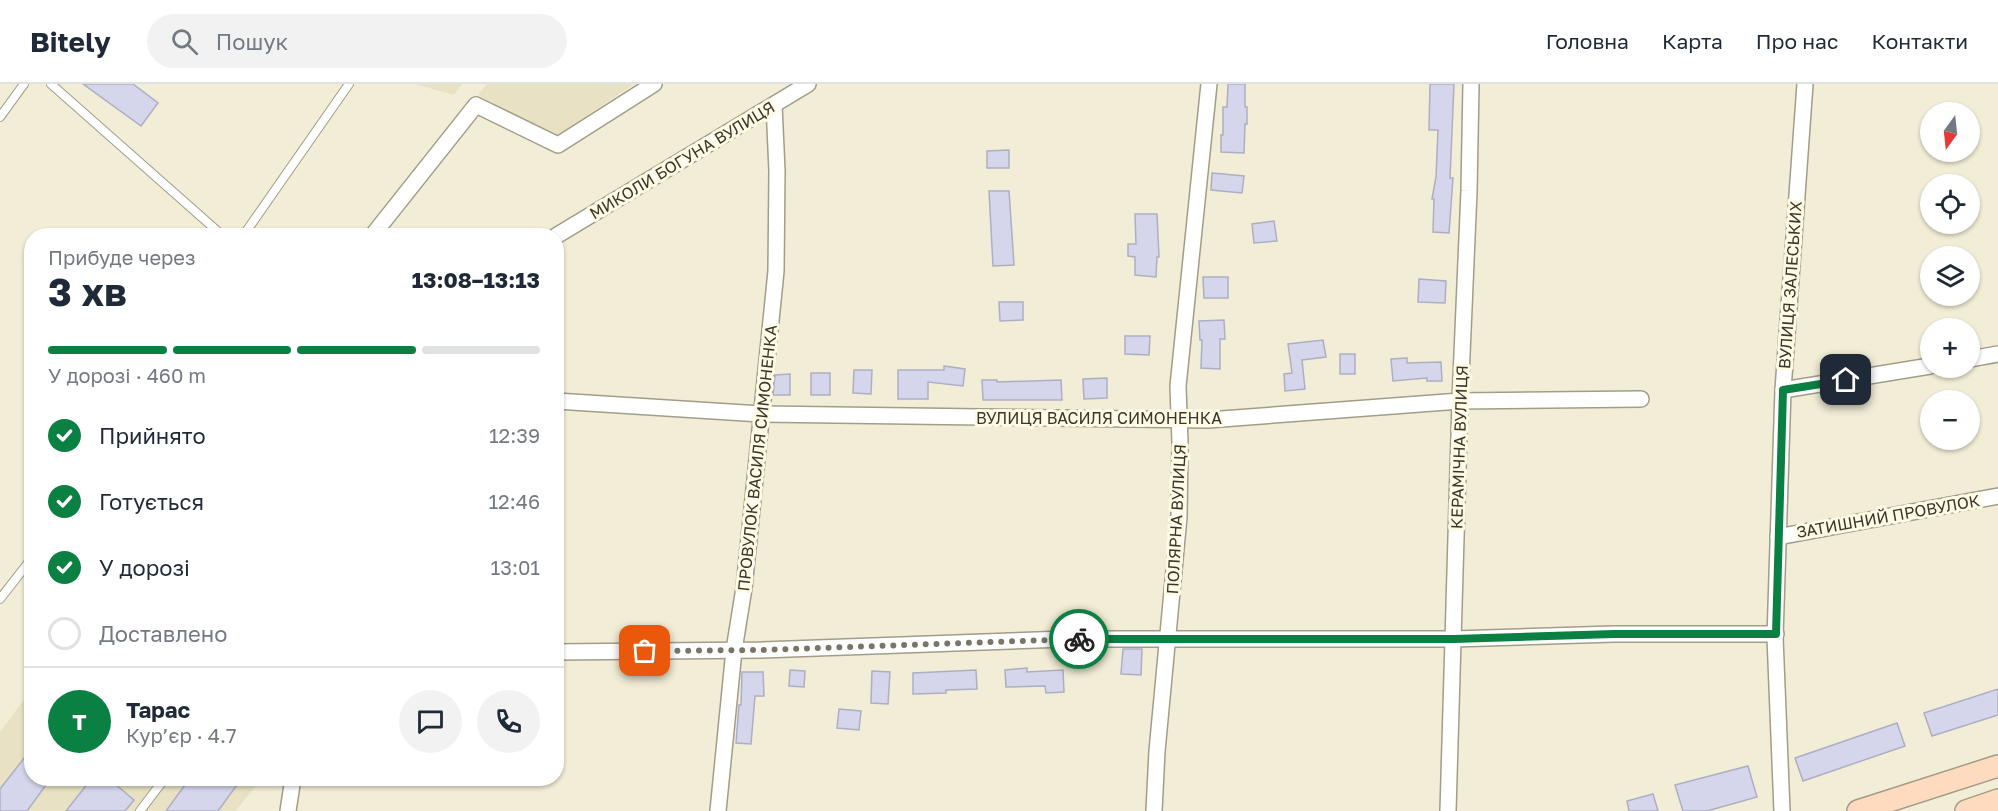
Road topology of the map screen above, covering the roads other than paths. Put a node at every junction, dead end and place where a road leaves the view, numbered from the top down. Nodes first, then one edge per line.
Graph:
1 (24, 84) edge
2 (51, 84) edge
3 (349, 84) edge
4 (654, 84) edge
5 (808, 84) edge
6 (1209, 84) edge
7 (1471, 84) edge
8 (1805, 84) edge
9 (774, 105) junction
10 (0, 117) edge
11 (214, 228) edge
12 (249, 228) edge
13 (378, 228) edge
14 (564, 231) edge
15 (1998, 354) edge
16 (1980, 357) edge
17 (1920, 368) edge
18 (1783, 390) junction
19 (1641, 399) dead end
20 (1460, 401) junction
21 (564, 402) edge
22 (761, 414) junction
23 (1178, 419) junction
24 (1998, 496) edge
25 (1778, 537) junction
26 (24, 568) edge
27 (0, 599) edge
28 (1776, 634) junction
29 (1454, 639) junction
30 (1169, 640) junction
31 (734, 650) junction
32 (564, 652) edge
33 (1998, 766) edge
34 (159, 786) edge
35 (292, 786) edge
36 (1998, 800) edge
37 (140, 811) edge
38 (288, 811) edge
39 (718, 811) edge
40 (1154, 811) edge
41 (1448, 811) edge
42 (1782, 811) edge
43 (1858, 811) edge
44 (1966, 811) edge

1 - 10 lane
2 - 11 lane
3 - 12 lane
4 - 13 street
5 - 9 street, МИКОЛИ БОГУНА ВУЛИЦЯ
6 - 23 street, ПОЛЯРНА ВУЛИЦЯ
7 - 20 street, КЕРАМІЧНА ВУЛИЦЯ
8 - 18 street, ВУЛИЦЯ ЗАЛЕСЬКИХ
9 - 14 street, МИКОЛИ БОГУНА ВУЛИЦЯ
9 - 22 street, ПРОВУЛОК ВАСИЛЯ СИМОНЕНКА
15 - 16 street
17 - 18 street
18 - 25 street, ВУЛИЦЯ ЗАЛЕСЬКИХ
19 - 20 street, ВУЛИЦЯ ВАСИЛЯ СИМОНЕНКА
20 - 23 street, ВУЛИЦЯ ВАСИЛЯ СИМОНЕНКА
20 - 29 street, КЕРАМІЧНА ВУЛИЦЯ
21 - 22 street, ВУЛИЦЯ ВАСИЛЯ СИМОНЕНКА
22 - 23 street, ВУЛИЦЯ ВАСИЛЯ СИМОНЕНКА
22 - 31 street, ПРОВУЛОК ВАСИЛЯ СИМОНЕНКА
23 - 30 street, ПОЛЯРНА ВУЛИЦЯ
24 - 25 street, ЗАТИШНИЙ ПРОВУЛОК
25 - 28 street, ВУЛИЦЯ ЗАЛЕСЬКИХ
26 - 27 lane
28 - 29 street
28 - 42 street, ВУЛИЦЯ ЗАЛЕСЬКИХ
29 - 30 street
29 - 41 street, КЕРАМІЧНА ВУЛИЦЯ
30 - 31 street
30 - 40 street, ПОЛЯРНА ВУЛИЦЯ
31 - 32 street
31 - 39 street, ПРОВУЛОК ВАСИЛЯ СИМОНЕНКА
33 - 43 street
34 - 37 lane
35 - 38 street
36 - 44 street

